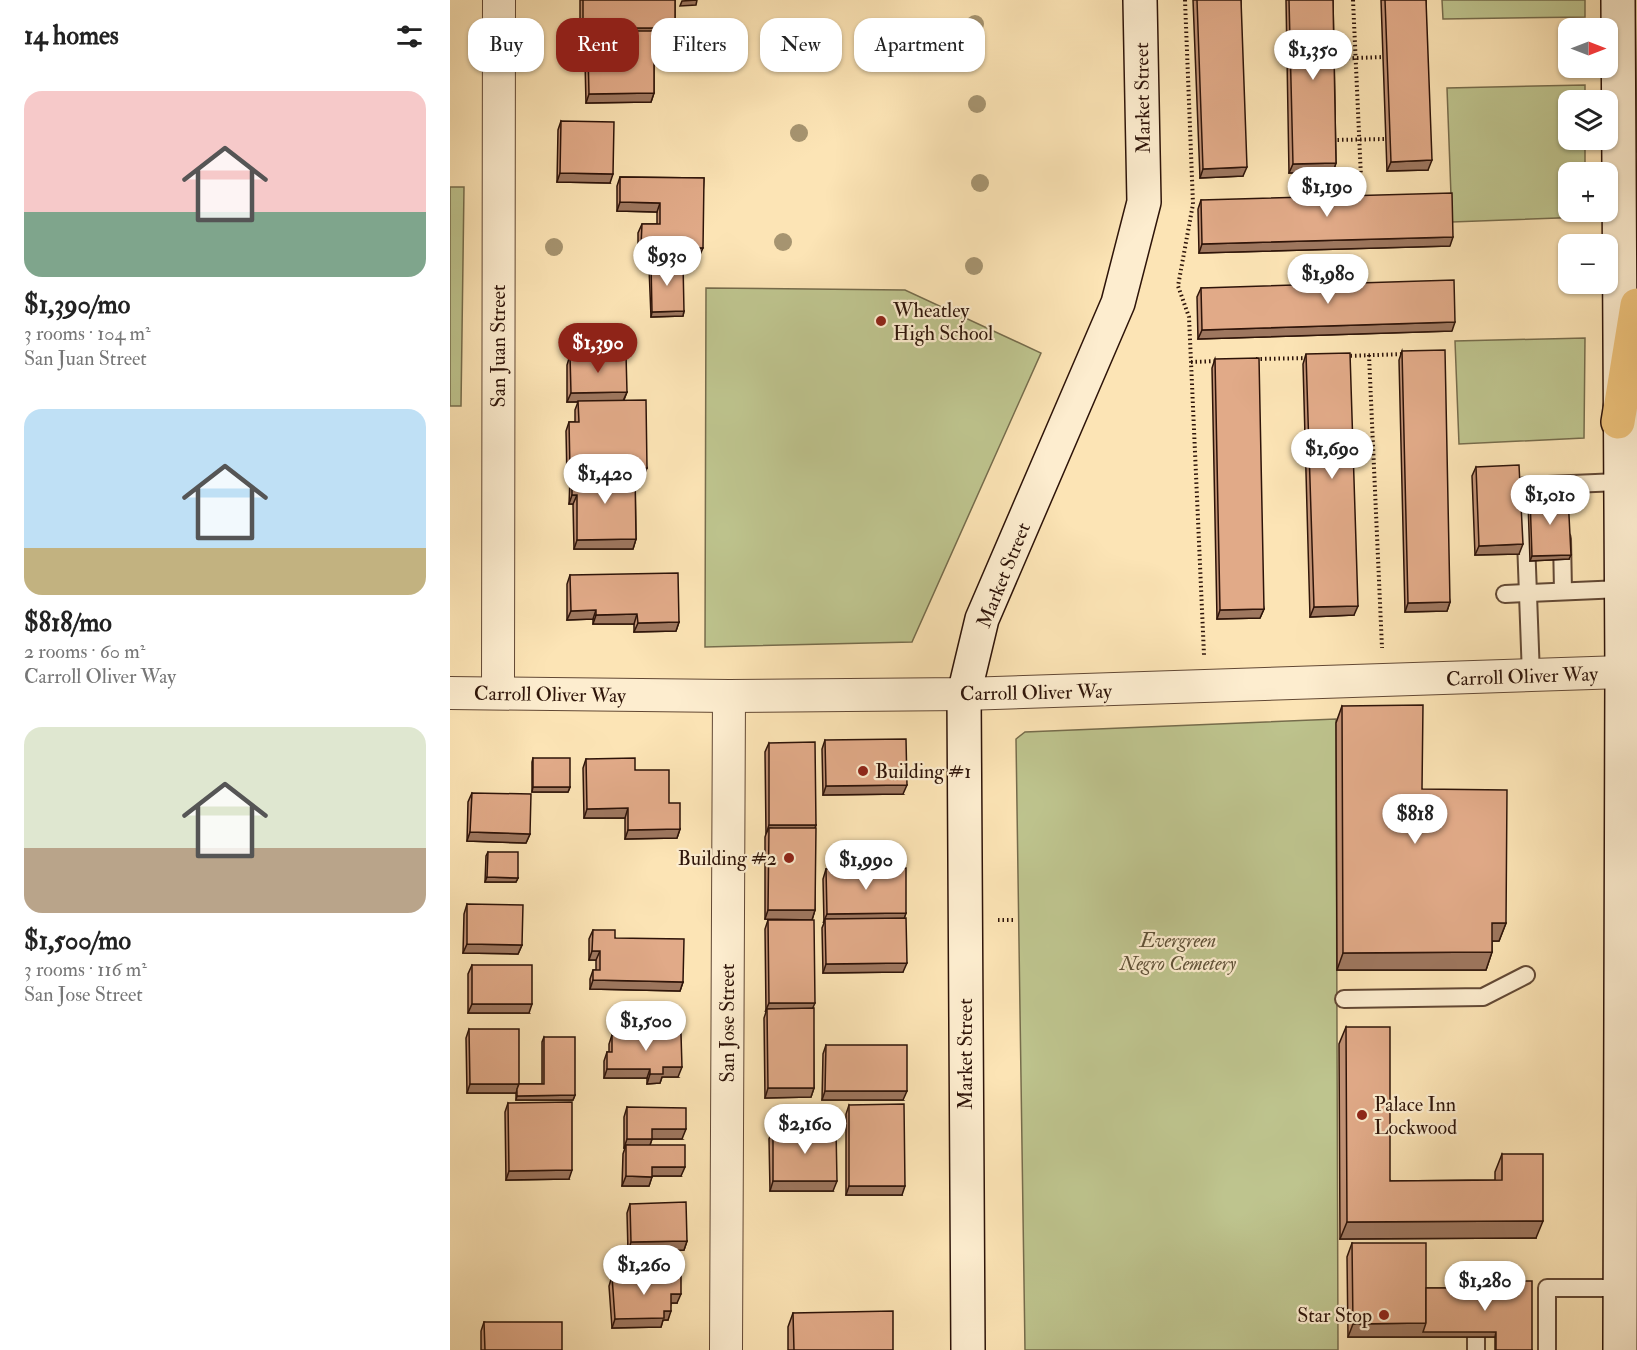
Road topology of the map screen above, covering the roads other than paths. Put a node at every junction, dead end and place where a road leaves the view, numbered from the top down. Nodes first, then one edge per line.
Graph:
1 (499, 0) edge
2 (1140, 0) edge
3 (1618, 0) edge
4 (1637, 306) edge
5 (1618, 422) junction
6 (1619, 482) junction
7 (1561, 520) edge
8 (1621, 589) junction
9 (1563, 591) junction
10 (1528, 593) junction
11 (1505, 594) dead end
12 (1622, 672) junction
13 (1532, 676) junction
14 (498, 692) junction
15 (450, 693) edge
16 (964, 694) junction
17 (729, 696) junction
18 (1526, 975) dead end
19 (1344, 999) dead end
20 (1620, 1288) junction
21 (1476, 1298) edge
22 (726, 1350) edge
23 (968, 1350) edge
24 (1476, 1350) edge
25 (1547, 1350) edge
26 (1620, 1350) edge

1 - 14 street, San Juan Street
2 - 16 street, Market Street
3 - 5 street
4 - 5 highway
5 - 6 street
6 - 8 street
6 - 10 lane
7 - 9 lane
8 - 9 lane
8 - 12 street
9 - 10 lane
10 - 11 lane
10 - 13 lane
12 - 13 street, Carroll Oliver Way
12 - 20 street
13 - 16 street, Carroll Oliver Way
14 - 15 street, Carroll Oliver Way
14 - 17 street, Carroll Oliver Way
16 - 17 street, Carroll Oliver Way
16 - 23 street, Market Street
17 - 22 street, San Jose Street
18 - 19 lane
20 - 25 lane
20 - 26 street
21 - 24 lane

